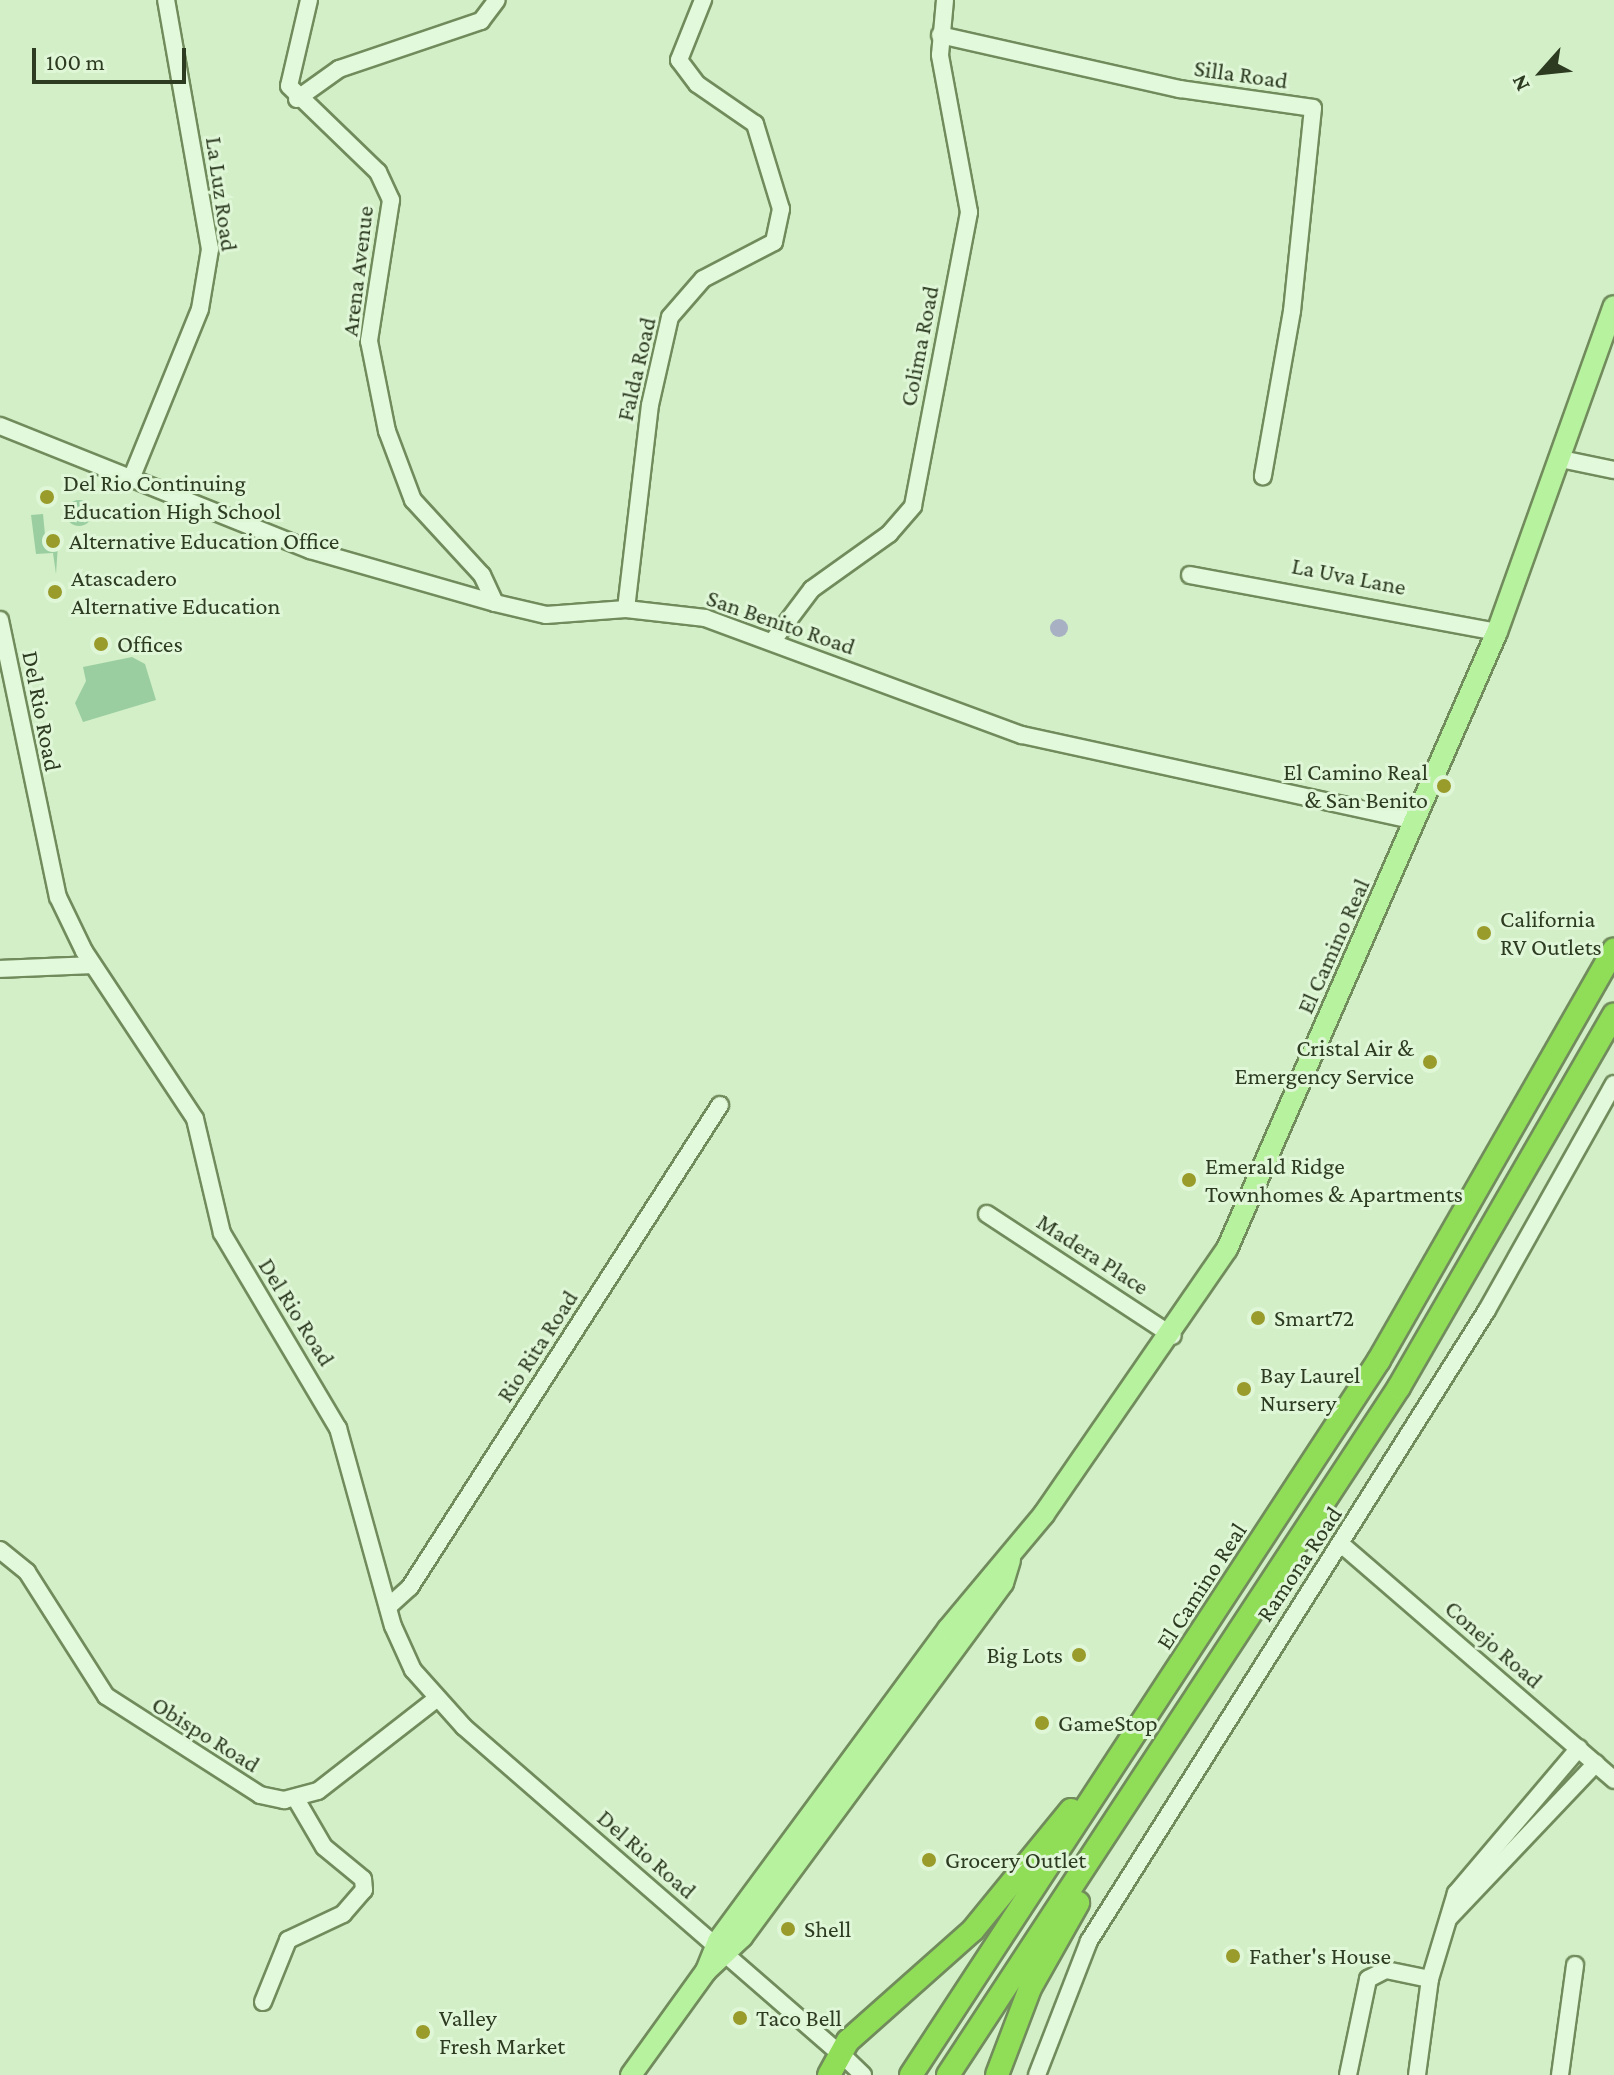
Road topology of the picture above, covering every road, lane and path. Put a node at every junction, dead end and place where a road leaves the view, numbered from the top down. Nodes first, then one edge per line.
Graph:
1 (166, 0) edge
2 (309, 0) edge
3 (497, 0) edge
4 (703, 0) edge
5 (945, 0) edge
6 (940, 35) junction
7 (297, 99) junction
8 (1614, 306) edge
9 (0, 426) edge
10 (1561, 459) junction
11 (1614, 470) edge
12 (1263, 476) dead end
13 (131, 479) junction
14 (1190, 575) dead end
15 (495, 603) junction
16 (626, 609) junction
17 (0, 620) edge
18 (1497, 632) junction
19 (772, 642) junction
20 (1415, 821) junction
21 (1614, 949) edge
22 (92, 965) junction
23 (0, 969) edge
24 (1614, 1015) edge
25 (1614, 1084) edge
26 (720, 1105) dead end
27 (987, 1214) dead end
28 (1173, 1336) junction
29 (1341, 1544) junction
30 (0, 1550) edge
31 (388, 1607) junction
32 (436, 1699) junction
33 (1136, 1732) junction
34 (1579, 1748) junction
35 (1596, 1763) junction
36 (1614, 1780) edge
37 (296, 1799) junction
38 (1106, 1835) junction
39 (1446, 1921) junction
40 (718, 1947) junction
41 (1575, 1965) dead end
42 (1430, 1979) junction
43 (263, 2002) dead end
44 (839, 2053) junction
45 (631, 2075) edge
46 (829, 2075) edge
47 (863, 2075) edge
48 (911, 2075) edge
49 (948, 2075) edge
50 (997, 2075) edge
51 (1037, 2075) edge
52 (1348, 2075) edge
53 (1417, 2075) edge
54 (1560, 2075) edge

1 - 13 street, La Luz Road
2 - 7 street
3 - 7 street
4 - 16 street, Falda Road
5 - 6 street, Colima Road
6 - 12 street, Silla Road
6 - 19 street, Colima Road
7 - 15 street, Arena Avenue
8 - 10 main road, El Camino Real
9 - 13 street, San Benito Road
10 - 11 street
10 - 18 main road, El Camino Real
13 - 15 street, San Benito Road
14 - 18 street, La Uva Lane
15 - 16 street, San Benito Road
16 - 19 street, San Benito Road
17 - 22 street, Del Rio Road
18 - 20 main road, El Camino Real
19 - 20 street, San Benito Road
20 - 28 main road, El Camino Real
21 - 33 highway, El Camino Real
22 - 23 street
22 - 31 street, Del Rio Road
24 - 38 highway
25 - 29 street, Ramona Road
26 - 31 street, Rio Rita Road
27 - 28 street, Madera Place
28 - 40 main road, El Camino Real
29 - 34 street, Conejo Road
29 - 51 street, Ramona Road
30 - 37 street, Obispo Road
31 - 32 street, Del Rio Road
32 - 37 street
32 - 40 street, Del Rio Road
33 - 44 highway
33 - 48 highway, El Camino Real
34 - 35 street, Conejo Road
34 - 39 street
35 - 36 street, Conejo Road
35 - 39 street
37 - 43 street
38 - 49 highway
38 - 50 highway
39 - 42 street
40 - 44 street, Del Rio Road
40 - 45 main road, El Camino Real
41 - 54 street
42 - 52 street
42 - 53 street
44 - 46 highway
44 - 47 street, Del Rio Road

